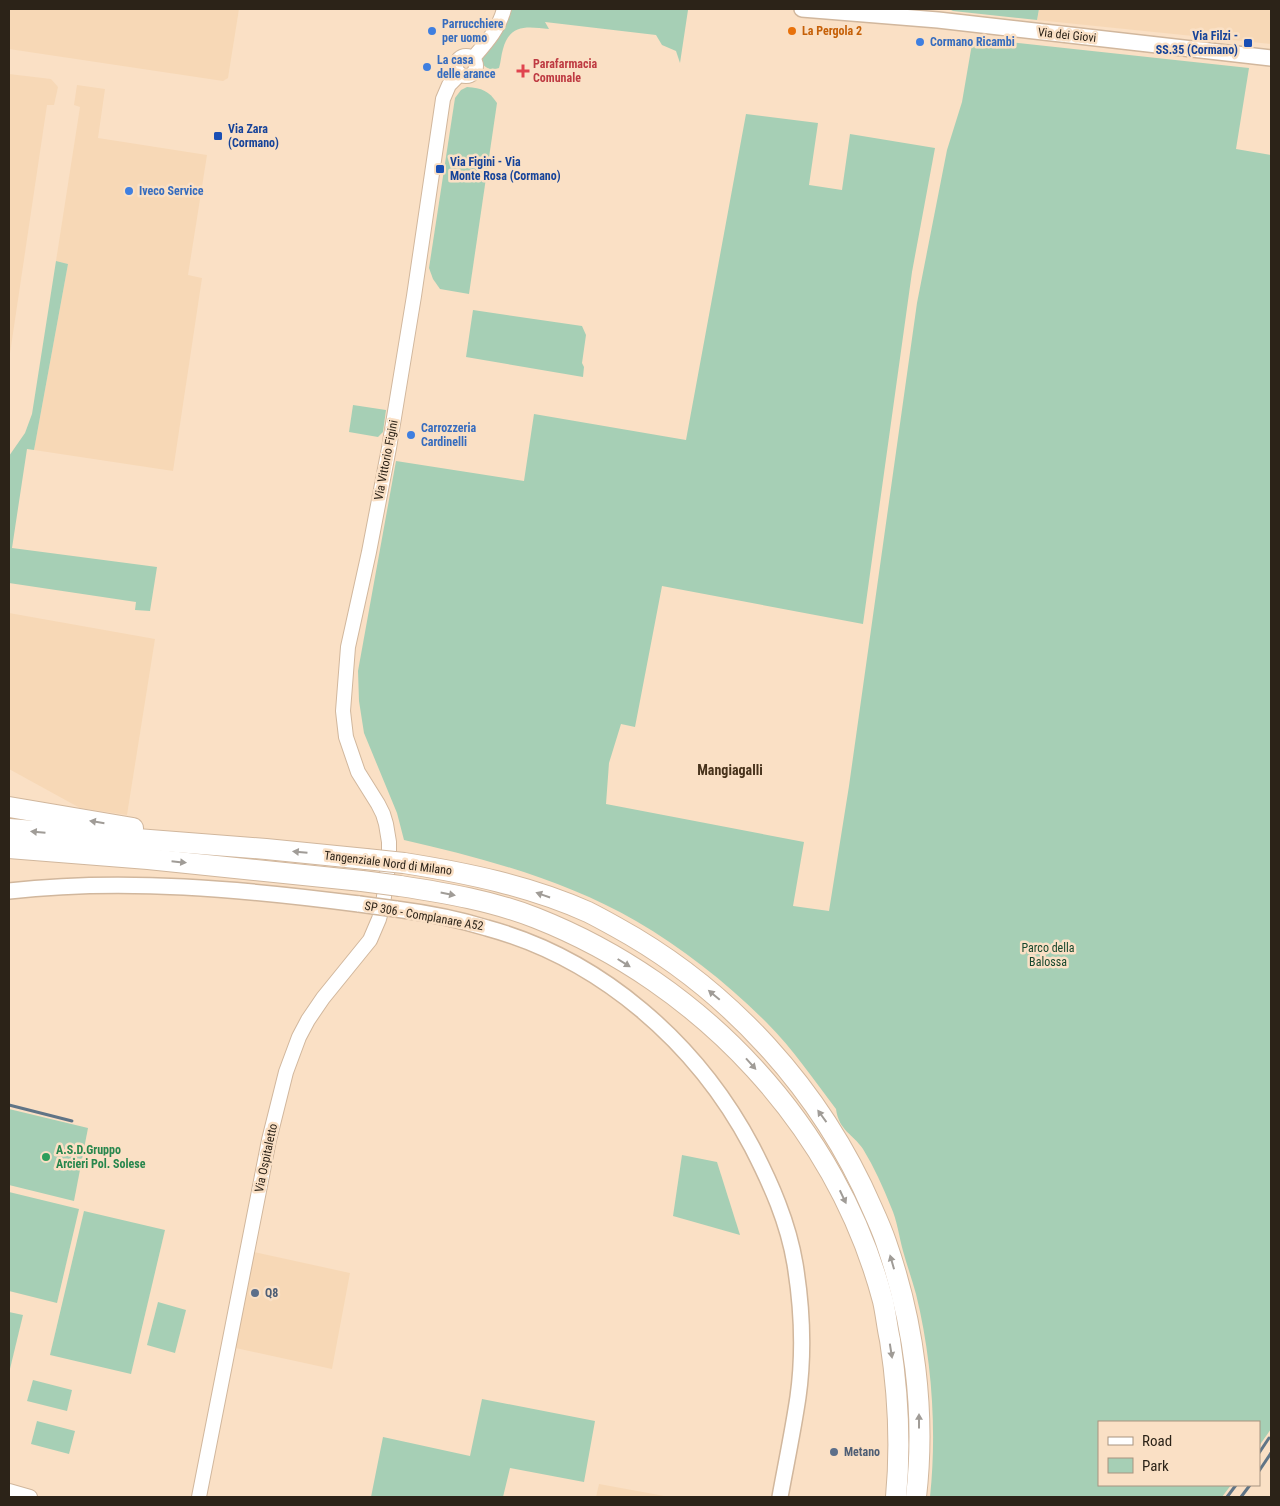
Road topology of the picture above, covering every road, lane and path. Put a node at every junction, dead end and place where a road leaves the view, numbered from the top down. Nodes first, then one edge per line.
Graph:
1 (504, 9) edge
2 (802, 9) edge
3 (1271, 58) edge
4 (9, 807) edge
5 (9, 830) edge
6 (389, 842) joint
7 (9, 848) edge
8 (266, 849) junction
9 (148, 859) junction
10 (9, 862) edge
11 (9, 891) edge
12 (9, 1491) edge
13 (30, 1497) edge
14 (199, 1497) edge
15 (780, 1497) edge
16 (896, 1497) edge
17 (916, 1497) edge

1 - 6 street, Via Vittorio Figini
2 - 3 main road, Via dei Giovi
8 -> 4 highway
8 -> 5 highway, Tangenziale Nord di Milano
6 - 14 street, Via Ospitaletto
7 - 9 highway, Tangenziale Nord di Milano
17 -> 8 highway, Tangenziale Nord di Milano, bridge
9 - 10 highway
9 -> 16 highway, Tangenziale Nord di Milano, bridge
11 - 15 main road, SP 306 - Complanare A52, bridge
12 - 13 street

